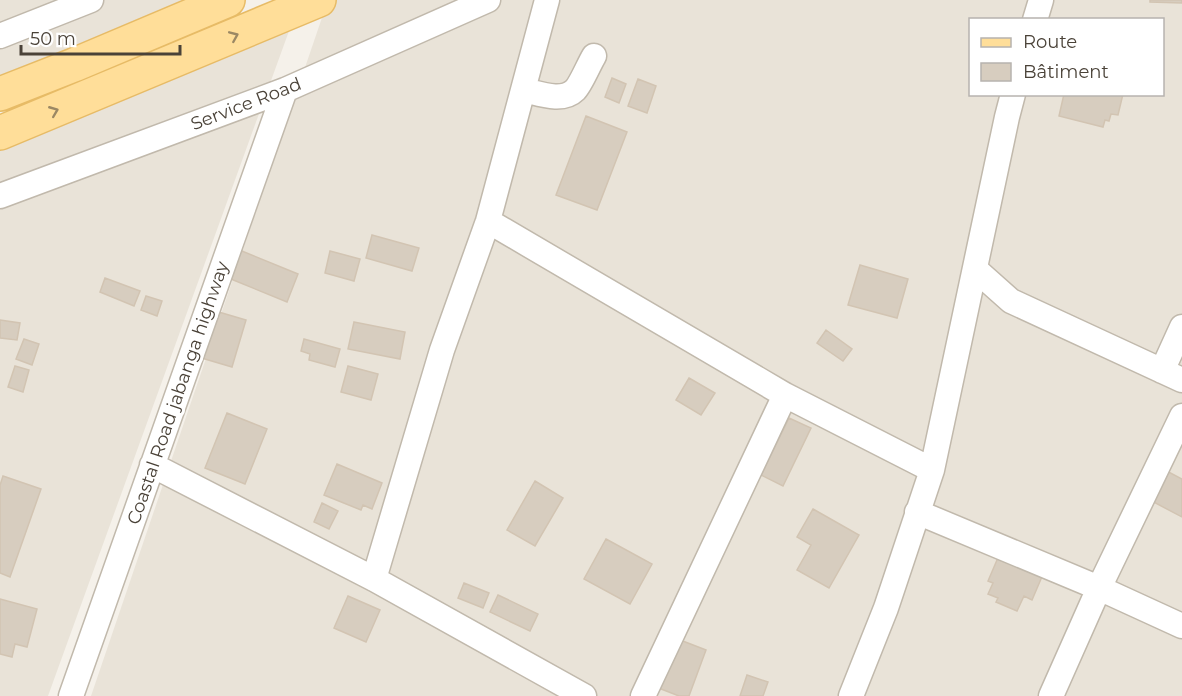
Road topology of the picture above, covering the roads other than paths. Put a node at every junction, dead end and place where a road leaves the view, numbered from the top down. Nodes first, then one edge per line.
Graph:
1 (91, 0) edge
2 (228, 0) edge
3 (319, 0) edge
4 (488, 0) edge
5 (547, 0) edge
6 (1041, 0) edge
7 (1036, 18) edge
8 (0, 36) edge
9 (594, 56) dead end
10 (285, 90) junction
11 (523, 90) junction
12 (0, 94) edge
13 (1012, 96) edge
14 (0, 134) edge
15 (0, 196) edge
16 (488, 220) junction
17 (975, 269) junction
18 (1182, 327) edge
19 (1172, 375) edge
20 (785, 395) junction
21 (1182, 416) edge
22 (152, 465) junction
23 (932, 470) junction
24 (917, 512) junction
25 (374, 579) junction
26 (1099, 588) junction
27 (1182, 626) edge
28 (71, 696) edge
29 (584, 696) edge
30 (644, 696) edge
31 (851, 696) edge
32 (1051, 696) edge

1 - 8 street
2 - 12 main road
14 -> 3 main road
4 - 10 street, Service Road
5 - 11 street
6 - 7 street
9 - 11 street
10 - 15 street, Service Road
10 - 22 street, Coastal Road jabanga highway
11 - 16 street
13 - 17 street
16 - 20 street
16 - 25 street
17 - 19 street
17 - 23 street
18 - 19 street
20 - 23 street
20 - 30 street
21 - 26 street
22 - 25 street
22 - 28 street, Coastal Road jabanga highway
23 - 24 street
24 - 26 street
24 - 31 street
25 - 29 street
26 - 27 street
26 - 32 street

